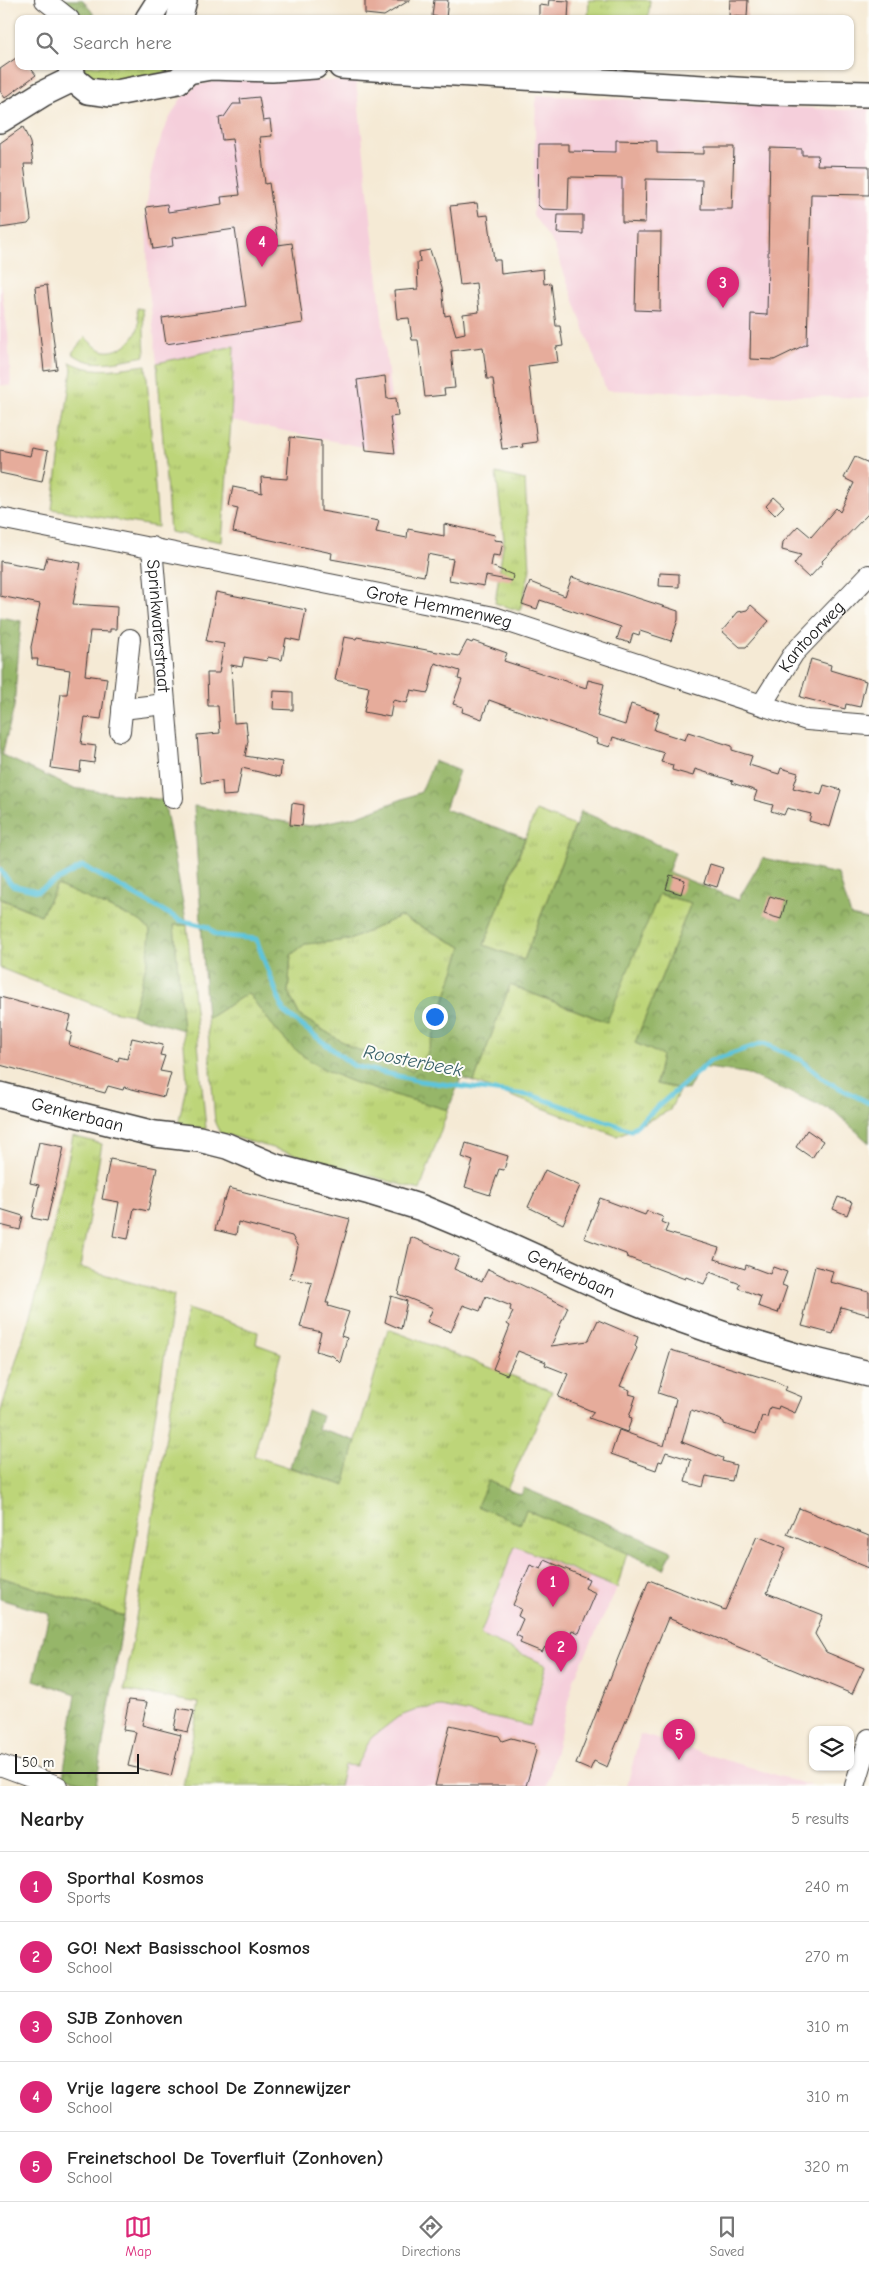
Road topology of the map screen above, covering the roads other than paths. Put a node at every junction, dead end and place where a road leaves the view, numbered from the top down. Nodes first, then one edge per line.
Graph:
1 (33, 0) edge
2 (45, 0) edge
3 (160, 0) edge
4 (184, 0) edge
5 (43, 15) edge
6 (64, 15) edge
7 (151, 15) edge
8 (180, 15) edge
9 (187, 70) edge
10 (408, 70) edge
11 (72, 73) edge
12 (869, 94) edge
13 (0, 120) edge
14 (0, 518) edge
15 (152, 547) junction
16 (869, 575) edge
17 (130, 639) dead end
18 (165, 704) junction
19 (762, 704) junction
20 (122, 709) junction
21 (869, 725) edge
22 (120, 731) dead end
23 (173, 798) dead end
24 (0, 1095) edge
25 (869, 1374) edge
26 (869, 1739) edge
27 (0, 1765) edge
28 (57, 1786) edge
29 (855, 1786) edge

1 - 5 street
2 - 6 street
3 - 7 street
4 - 8 street
9 - 11 street
10 - 12 street
11 - 13 street
14 - 15 street, Grote Hemmenweg
15 - 18 street, Sprinkwaterstraat
15 - 19 street, Grote Hemmenweg
16 - 19 street, Kantoorweg
17 - 20 street, Sprinkwaterstraat
18 - 20 street, Sprinkwaterstraat
18 - 23 street, Sprinkwaterstraat
19 - 21 street, Grote Hemmenweg
20 - 22 street, Sprinkwaterstraat
24 - 25 street, Genkerbaan
26 - 29 street
27 - 28 street

